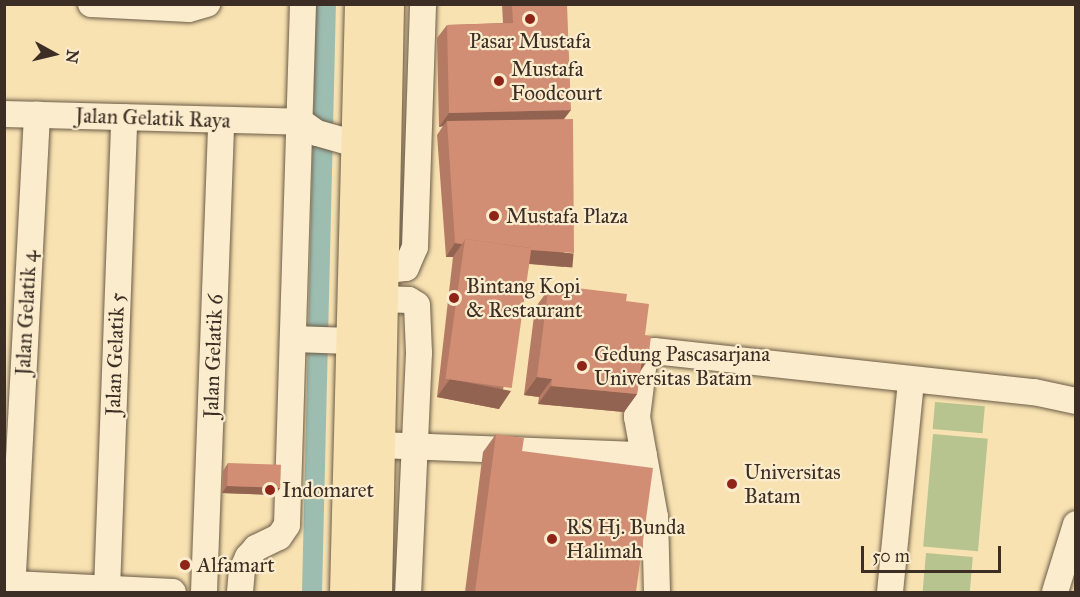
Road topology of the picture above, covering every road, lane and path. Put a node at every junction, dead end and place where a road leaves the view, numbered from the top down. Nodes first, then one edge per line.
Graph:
1 (92, 4) edge
2 (207, 4) edge
3 (303, 4) edge
4 (362, 4) edge
5 (387, 4) edge
6 (423, 4) edge
7 (124, 5) edge
8 (4, 114) edge
9 (37, 115) junction
10 (124, 117) junction
11 (221, 120) junction
12 (327, 135) junction
13 (381, 285) junction
14 (320, 340) junction
15 (911, 380) junction
16 (1076, 400) edge
17 (378, 445) junction
18 (415, 445) junction
19 (644, 455) junction
20 (1076, 524) edge
21 (10, 585) edge
22 (107, 590) junction
23 (173, 592) edge
24 (204, 592) edge
25 (240, 592) edge
26 (346, 592) edge
27 (375, 592) edge
28 (408, 592) edge
29 (657, 592) edge
30 (890, 592) edge
31 (1055, 592) edge

1 - 7 street
2 - 7 street
3 - 12 street
4 - 12 main road
5 - 13 main road
6 - 13 street
8 - 9 street, Jalan Gelatik Raya
9 - 10 street, Jalan Gelatik Raya
9 - 21 street, Jalan Gelatik 4
10 - 11 street, Jalan Gelatik Raya
10 - 22 street, Jalan Gelatik 5
11 - 12 street, Jalan Gelatik Raya
11 - 24 street, Jalan Gelatik 6
12 - 14 main road
12 - 14 street
13 - 17 main road
13 - 18 street
14 - 25 street
14 - 26 main road
15 - 16 street
15 - 19 street
15 - 30 street
17 - 18 street
17 - 27 main road
18 - 19 street
18 - 28 street
19 - 29 street
20 - 31 street
21 - 22 street
22 - 23 street

